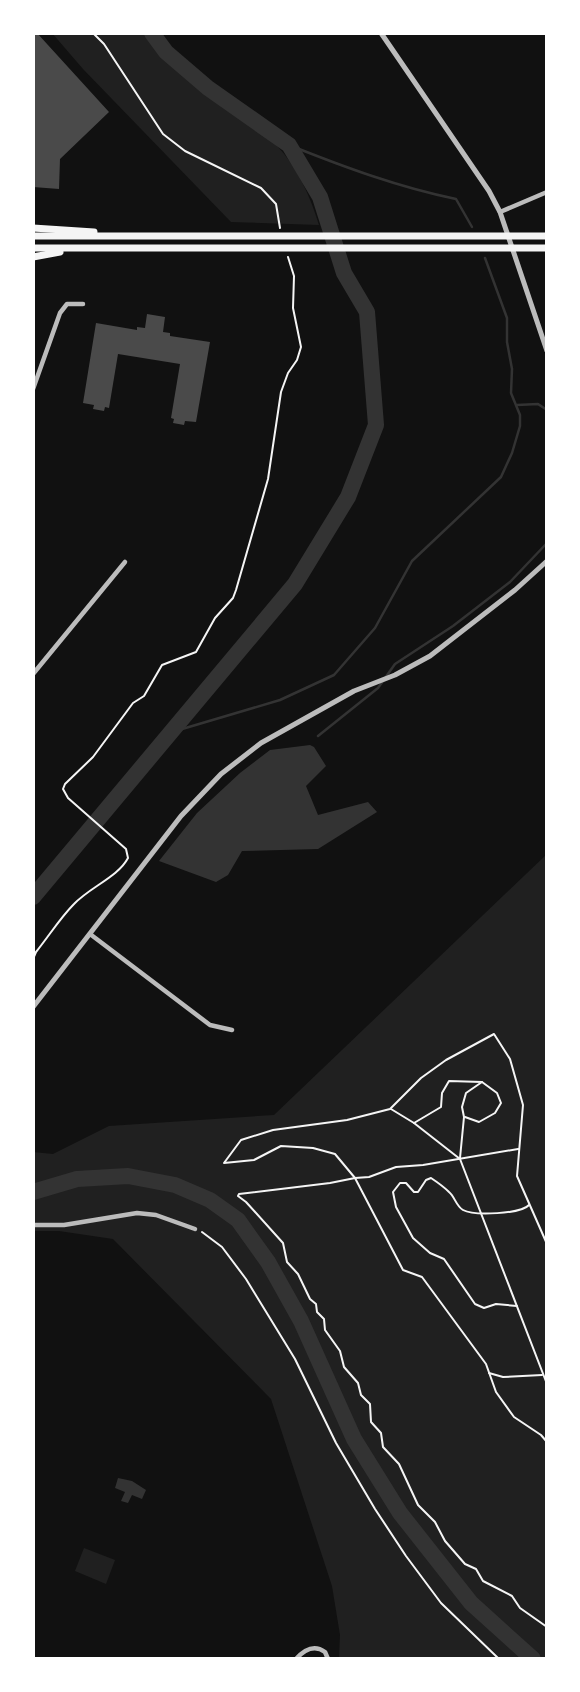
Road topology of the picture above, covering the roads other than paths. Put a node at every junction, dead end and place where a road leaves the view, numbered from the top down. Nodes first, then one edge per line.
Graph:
1 (381, 33) edge
2 (547, 192) edge
3 (500, 212) junction
4 (33, 228) edge
5 (33, 236) edge
6 (172, 236) junction
7 (547, 236) edge
8 (33, 248) edge
9 (83, 248) junction
10 (547, 248) edge
11 (33, 257) edge
12 (83, 304) dead end
13 (547, 351) edge
14 (33, 389) edge
15 (547, 561) edge
16 (125, 562) dead end
17 (33, 674) edge
18 (90, 934) junction
19 (33, 1007) edge
20 (232, 1030) dead end
21 (33, 1225) edge
22 (195, 1229) road end
23 (296, 1659) edge
24 (328, 1659) edge

1 - 3 street
2 - 3 street
3 - 13 street
4 - 6 highway
5 - 6 highway
6 - 7 highway
8 - 9 highway
9 - 10 highway
9 - 11 highway
12 - 14 street
15 - 18 street
16 - 17 street
18 - 19 street
18 - 20 street
21 - 22 street
23 - 24 street

